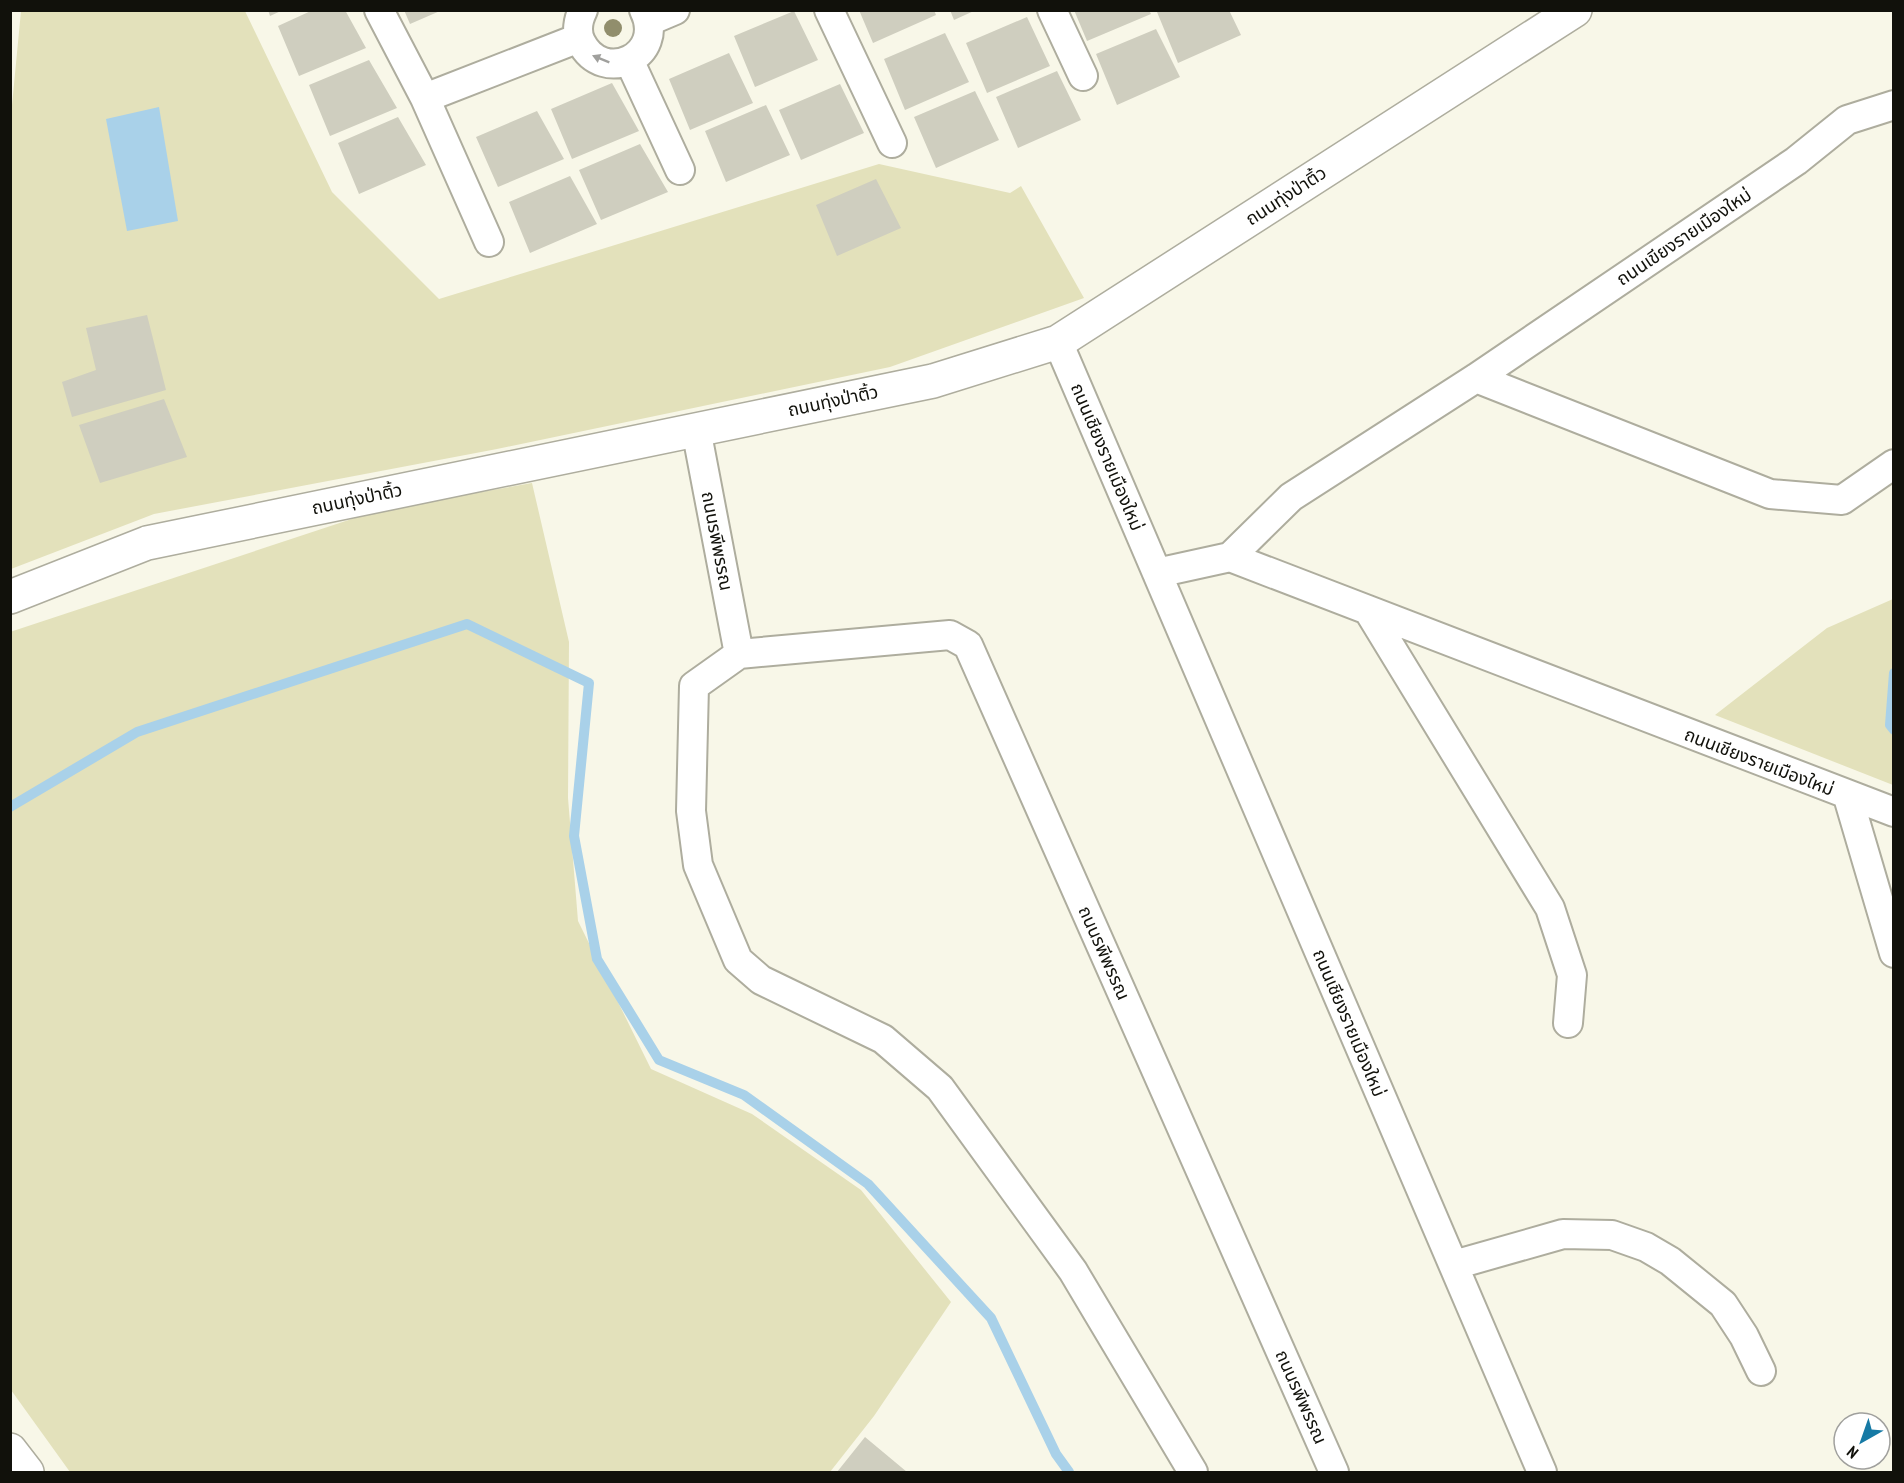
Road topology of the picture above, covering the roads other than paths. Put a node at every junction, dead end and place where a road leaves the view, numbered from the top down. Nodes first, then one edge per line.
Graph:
1 (379, 10) edge
2 (675, 10) edge
3 (829, 10) edge
4 (1052, 10) edge
5 (1575, 10) edge
6 (646, 16) edge
7 (581, 24) edge
8 (629, 60) junction
9 (1083, 76) dead end
10 (425, 98) junction
11 (1893, 105) edge
12 (892, 143) dead end
13 (680, 170) dead end
14 (489, 242) dead end
15 (1058, 342) junction
16 (1476, 378) junction
17 (696, 429) junction
18 (1893, 464) edge
19 (1230, 557) junction
20 (1157, 573) junction
21 (10, 597) edge
22 (1368, 610) junction
23 (739, 654) junction
24 (1848, 796) junction
25 (1893, 812) edge
26 (1893, 953) edge
27 (1568, 1023) dead end
28 (1454, 1265) junction
29 (1761, 1371) dead end
30 (10, 1450) edge
31 (27, 1473) edge
32 (1193, 1473) edge
33 (1334, 1473) edge
34 (1542, 1473) edge

1 - 10 street
2 - 6 street
3 - 12 street
4 - 9 street
5 - 15 street, ถนนทุ่งป่าติ้ว
6 - 8 street
8 -> 7 street
7 - 10 street
8 - 13 street
10 - 14 street
11 - 16 street, ถนนเขียงรายเมืองใหม่
15 - 17 street, ถนนทุ่งป่าติ้ว
15 - 20 street, ถนนเชียงรายเมืองใหม่
16 - 18 street
16 - 19 street, ถนนเขียงรายเมืองใหม่
17 - 21 street, ถนนทุ่งป่าติ้ว
17 - 23 street, ถนนรพีพรรณ
19 - 20 street
19 - 22 street, ถนนเชียงรายเมืองใหม่
20 - 28 street, ถนนเชียงรายเมืองใหม่
22 - 24 street, ถนนเชียงรายเมืองใหม่
22 - 27 street
23 - 32 street
23 - 33 street, ถนนรพีพรรณ
24 - 25 street, ถนนเชียงรายเมืองใหม่
24 - 26 street, ถนนเชียงรายเมืองใหม่
28 - 29 street
28 - 34 street, ถนนเชียงรายเมืองใหม่
30 - 31 street

